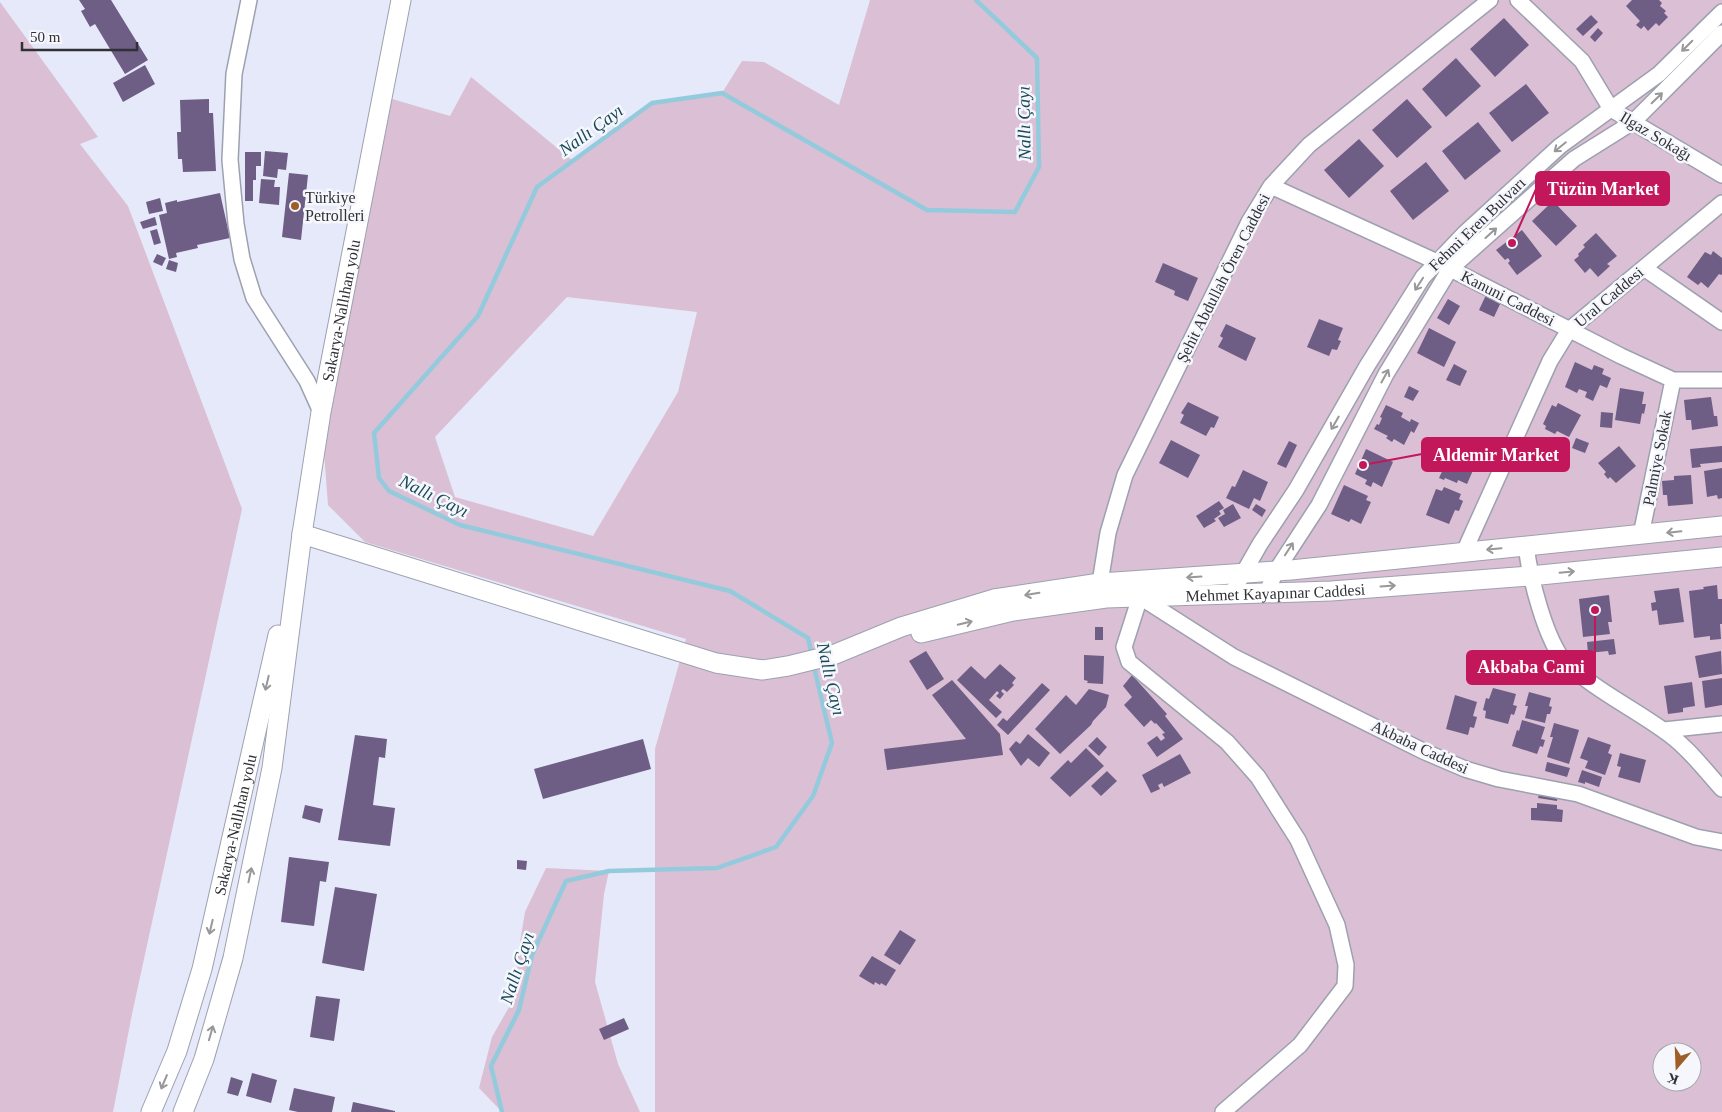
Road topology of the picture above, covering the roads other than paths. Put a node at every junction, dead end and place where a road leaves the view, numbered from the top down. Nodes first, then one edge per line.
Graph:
1 (249, 0) edge
2 (401, 0) edge
3 (1490, 0) edge
4 (1518, 0) edge
5 (1722, 12) edge
6 (1722, 34) edge
7 (1611, 109) junction
8 (1633, 122) junction
9 (1722, 175) edge
10 (1271, 186) junction
11 (1722, 203) edge
12 (1444, 266) junction
13 (1644, 268) junction
14 (1722, 322) edge
15 (1569, 330) junction
16 (1673, 380) junction
17 (1722, 380) edge
18 (321, 412) junction
19 (1722, 526) edge
20 (302, 534) junction
21 (1641, 535) junction
22 (1526, 546) junction
23 (1464, 552) junction
24 (1722, 557) edge
25 (1276, 570) junction
26 (1242, 574) junction
27 (1530, 576) junction
28 (1100, 583) junction
29 (1268, 592) junction
30 (1232, 593) junction
31 (1140, 597) junction
32 (833, 655) junction
33 (1722, 724) edge
34 (1664, 730) junction
35 (1722, 789) edge
36 (1722, 842) edge
37 (151, 1112) edge
38 (183, 1112) edge
39 (1223, 1112) edge

1 - 18 street
2 - 18 main road, Sakarya-Nallıhan yolu
3 - 10 street, Şehit Abdullah Ören Caddesi
4 - 7 street, Ilgaz Sokağı
5 -> 7 street, Fehmi Eren Bulvarı
8 -> 6 street, Fehmi Eren Bulvarı
7 - 8 street, Ilgaz Sokağı
7 -> 12 street, Fehmi Eren Bulvarı
8 - 9 street, Ilgaz Sokağı
12 -> 8 street, Fehmi Eren Bulvarı
10 - 12 street, Kanuni Caddesi
10 - 28 street, Şehit Abdullah Ören Caddesi
11 - 13 street, Ural Caddesi
12 - 15 street, Kanuni Caddesi
25 -> 12 street, Fehmi Eren Bulvarı
12 -> 26 street, Fehmi Eren Bulvarı
13 - 14 street
13 - 15 street, Ural Caddesi
15 - 16 street, Kanuni Caddesi
15 - 23 street, Ural Caddesi
16 - 17 street, Kanuni Caddesi
16 - 21 street, Palmiye Sokak
18 - 20 main road, Sakarya-Nallıhan yolu
19 -> 21 main road, Mehmet Kayapınar Caddesi
20 - 32 main road
20 -> 37 main road, Sakarya-Nallıhan yolu
38 -> 20 main road, Sakarya-Nallıhan yolu
21 - 22 main road, Mehmet Kayapınar Caddesi
22 -> 23 main road, Mehmet Kayapınar Caddesi
22 - 27 street
23 - 25 main road, Mehmet Kayapınar Caddesi
27 -> 24 main road, Mehmet Kayapınar Caddesi
25 - 26 main road, Mehmet Kayapınar Caddesi
25 - 29 street, Fehmi Eren Bulvarı
26 -> 28 main road, Mehmet Kayapınar Caddesi
26 - 30 street, Fehmi Eren Bulvarı
29 -> 27 main road, Mehmet Kayapınar Caddesi
27 - 34 street
28 -> 32 main road, Mehmet Kayapınar Caddesi
29 - 30 main road, Mehmet Kayapınar Caddesi
30 - 31 main road, Mehmet Kayapınar Caddesi
32 -> 31 main road, Mehmet Kayapınar Caddesi
31 - 36 street, Akbaba Caddesi
31 - 39 street
33 - 34 street
34 - 35 street

